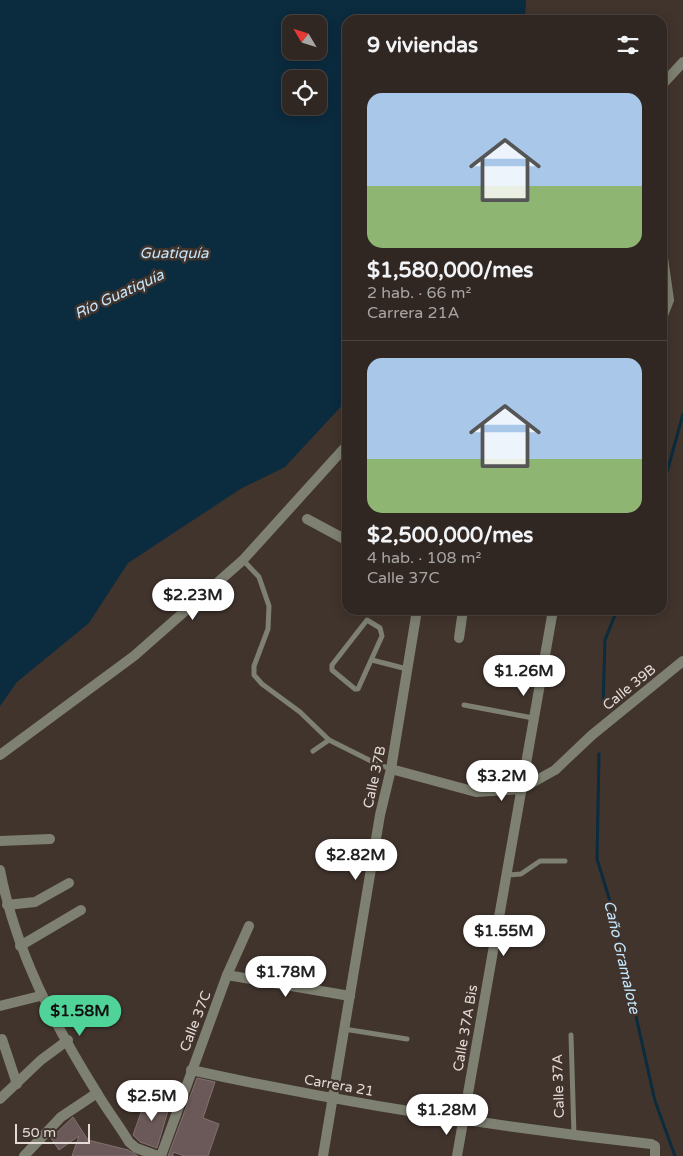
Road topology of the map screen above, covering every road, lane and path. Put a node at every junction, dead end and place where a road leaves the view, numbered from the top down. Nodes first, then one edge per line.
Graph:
1 (683, 62) edge
2 (667, 80) edge
3 (667, 286) edge
4 (667, 305) edge
5 (342, 451) edge
6 (307, 519) dead end
7 (342, 538) edge
8 (243, 560) junction
9 (416, 615) edge
10 (462, 615) edge
11 (552, 615) edge
12 (459, 638) dead end
13 (372, 660) junction
14 (683, 661) edge
15 (408, 669) junction
16 (464, 705) dead end
17 (533, 718) junction
18 (329, 740) junction
19 (312, 751) dead end
20 (0, 755) edge
21 (391, 769) junction
22 (521, 788) junction
23 (50, 839) dead end
24 (0, 841) edge
25 (565, 861) dead end
26 (0, 870) edge
27 (506, 875) junction
28 (69, 883) dead end
29 (81, 910) dead end
30 (5, 911) edge
31 (249, 926) dead end
32 (20, 946) junction
33 (227, 975) junction
34 (40, 996) junction
35 (350, 996) junction
36 (0, 1006) edge
37 (344, 1029) junction
38 (571, 1035) dead end
39 (2, 1038) dead end
40 (406, 1039) dead end
41 (68, 1040) junction
42 (191, 1070) junction
43 (17, 1084) junction
44 (97, 1093) junction
45 (333, 1098) junction
46 (0, 1099) edge
47 (462, 1121) junction
48 (574, 1135) junction
49 (655, 1154) edge
50 (24, 1156) edge
51 (160, 1156) edge
52 (323, 1156) edge
53 (457, 1156) edge

1 - 2 street
3 - 4 street
5 - 8 street
6 - 7 street
8 - 18 lane
8 - 20 street
9 - 15 street, Calle 37B
10 - 12 street
11 - 17 street, Calle 37A Bis
13 - 13 lane
13 - 15 lane
14 - 22 street, Calle 39B
15 - 21 street, Calle 37B
16 - 17 lane
17 - 22 street, Calle 37A Bis
18 - 19 lane
18 - 21 lane
21 - 22 street
21 - 35 street, Calle 37B
22 - 27 street, Calle 37A Bis
23 - 24 street
25 - 27 lane
26 - 30 street
27 - 47 street, Calle 37A Bis
28 - 30 street
29 - 32 street
30 - 32 street
31 - 33 street, Calle 37C
32 - 34 street
33 - 35 street
33 - 42 street, Calle 37C
34 - 36 street
34 - 41 street
35 - 37 street, Calle 37B
37 - 40 lane
37 - 45 street, Calle 37B
38 - 48 lane, Calle 37A
39 - 43 street
41 - 43 street
41 - 44 street
42 - 45 street, Carrera 21
42 - 51 street, Calle 37C
43 - 46 street
44 - 50 street
44 - 51 street
45 - 47 street, Carrera 21
45 - 52 street, Calle 37B
47 - 48 street, Carrera 21
47 - 53 street, Calle 37A Bis
48 - 49 street, Carrera 21

